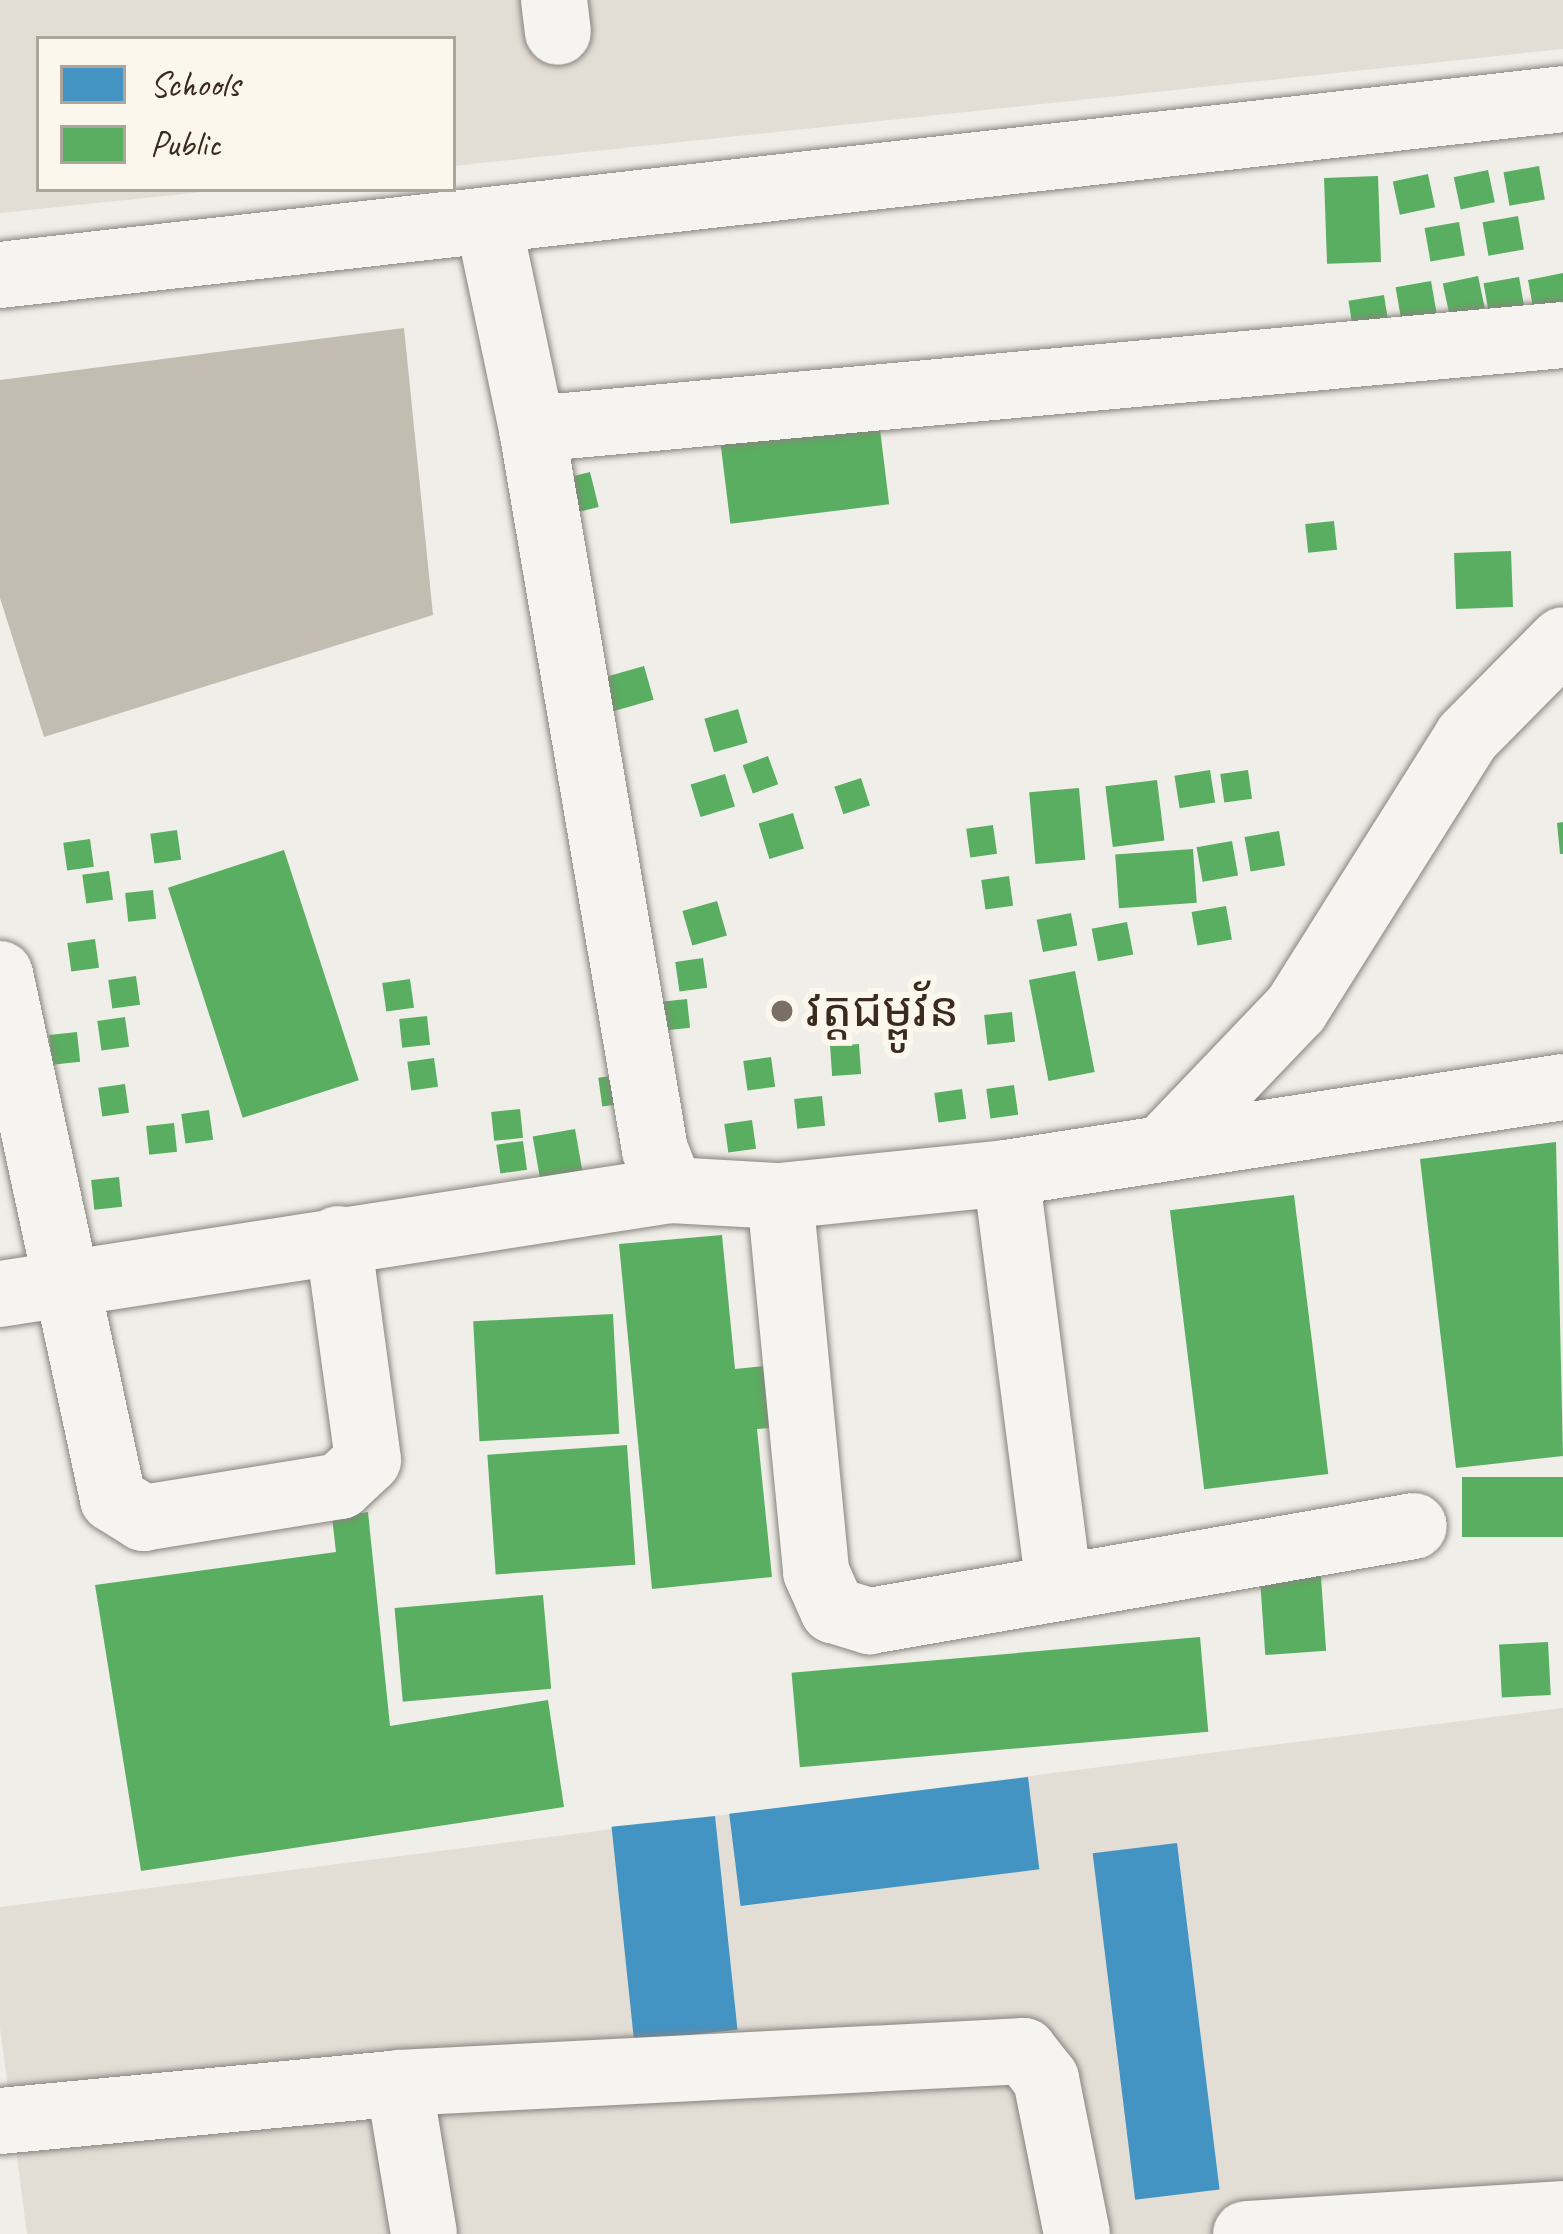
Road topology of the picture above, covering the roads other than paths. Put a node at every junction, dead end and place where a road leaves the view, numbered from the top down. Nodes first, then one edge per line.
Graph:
1 (1563, 99) edge
2 (488, 221) junction
3 (0, 274) edge
4 (1563, 335) edge
5 (532, 430) junction
6 (1563, 640) edge
7 (0, 974) edge
8 (1563, 1088) edge
9 (1163, 1148) junction
10 (1006, 1173) junction
11 (671, 1190) junction
12 (780, 1196) junction
13 (338, 1239) junction
14 (64, 1283) junction
15 (0, 1294) edge
16 (1414, 1526) dead end
17 (1059, 1588) junction
18 (398, 2083) junction
19 (0, 2122) edge
20 (1563, 2214) edge
21 (424, 2234) edge
22 (1077, 2234) edge
23 (1246, 2234) edge

1 - 2 street
2 - 3 street
2 - 5 street
4 - 5 street
5 - 11 street
6 - 9 street
7 - 14 street
8 - 9 street
9 - 10 street
10 - 12 street
10 - 17 street
11 - 12 street
11 - 13 street
12 - 17 street
13 - 14 street
13 - 14 street
14 - 15 street
16 - 17 street
18 - 19 street
18 - 21 street
18 - 22 street
20 - 23 street

